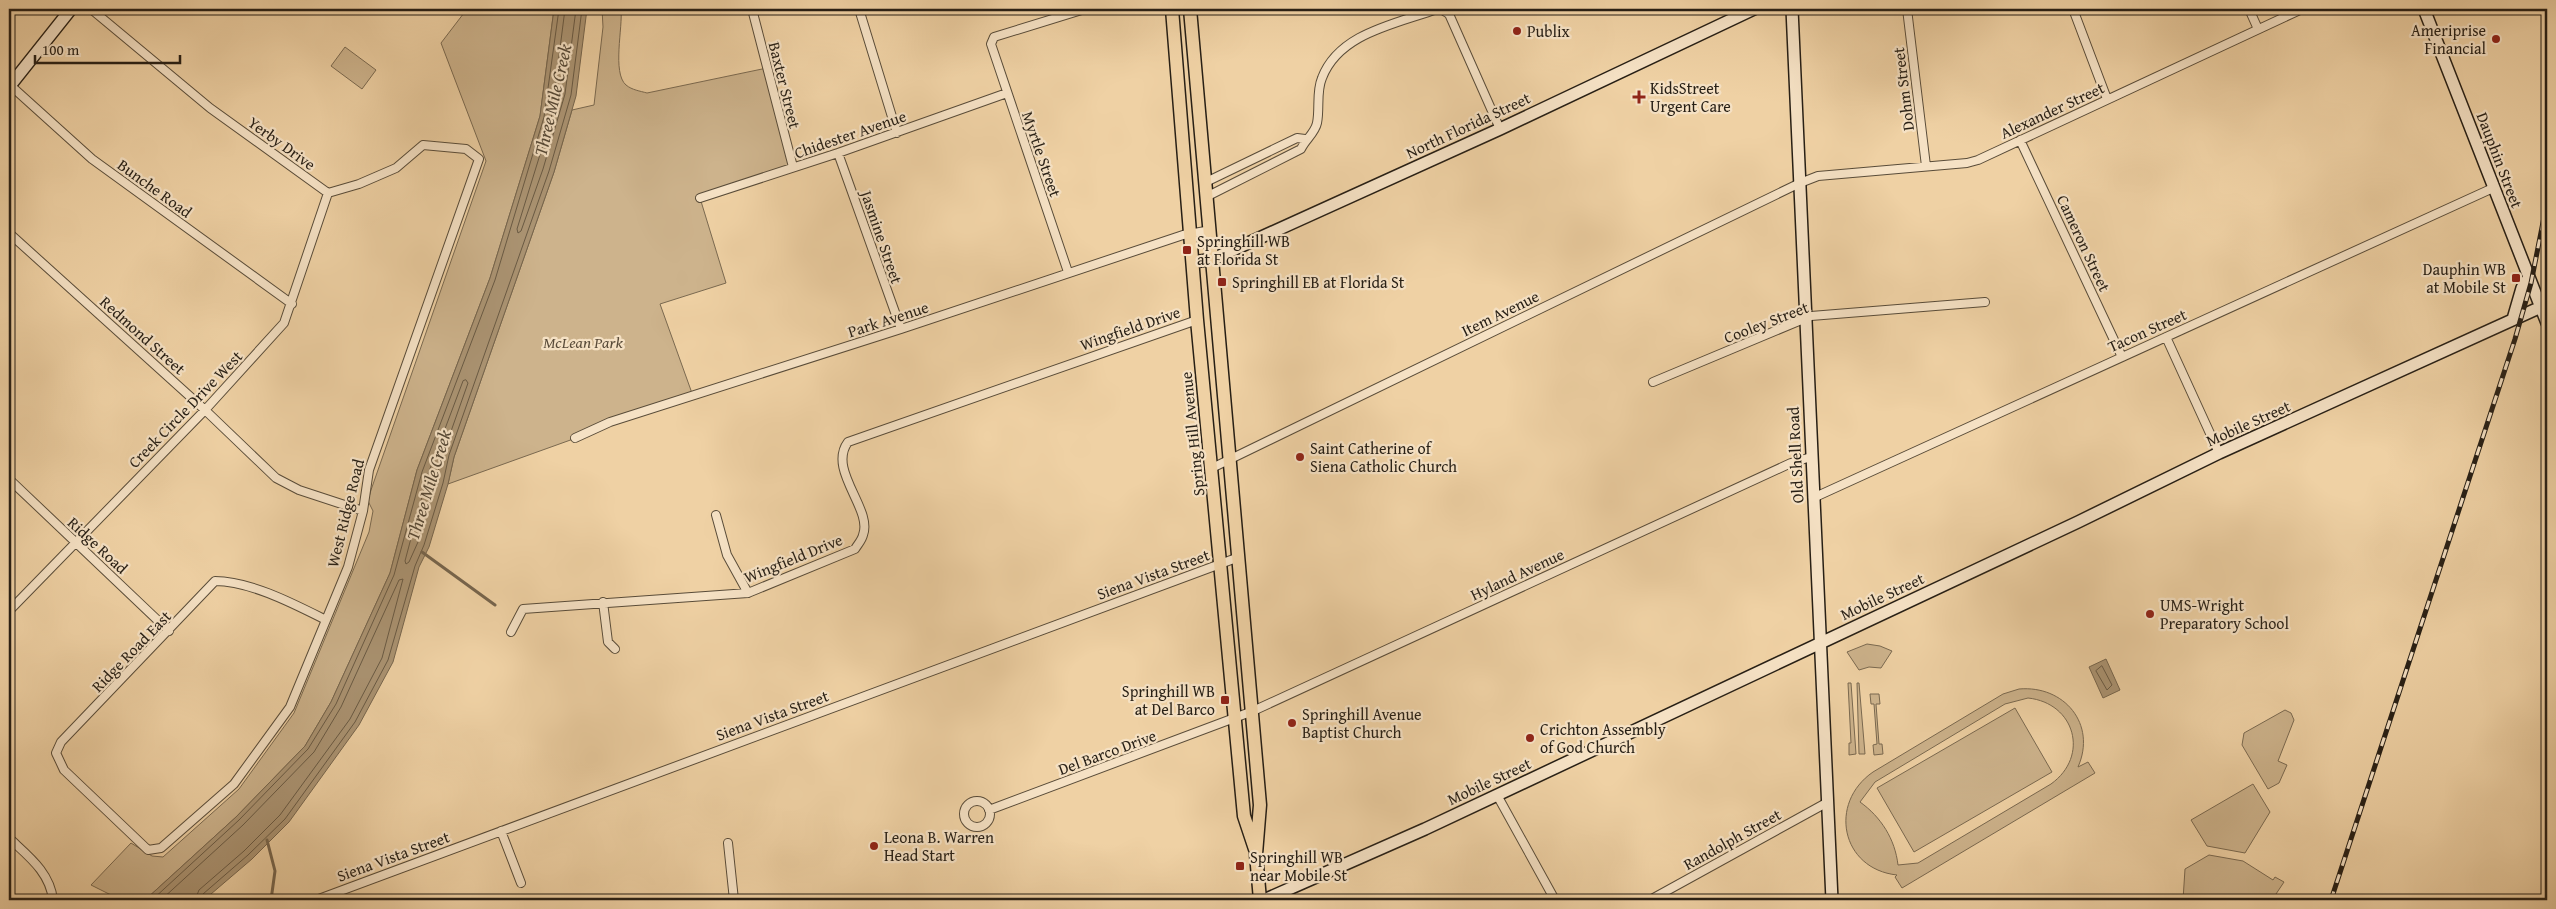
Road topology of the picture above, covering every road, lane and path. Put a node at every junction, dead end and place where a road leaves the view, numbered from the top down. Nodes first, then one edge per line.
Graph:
1 (71, 9) edge
2 (91, 9) edge
3 (752, 9) edge
4 (859, 9) edge
5 (1085, 9) edge
6 (1172, 9) edge
7 (1190, 9) edge
8 (1437, 9) edge
9 (1443, 9) edge
10 (1754, 9) edge
11 (1792, 9) edge
12 (1907, 9) edge
13 (2073, 9) edge
14 (2249, 9) edge
15 (2302, 9) edge
16 (2424, 9) edge
17 (2258, 29) junction
18 (9, 86) edge
19 (1007, 93) junction
20 (2107, 100) junction
21 (1500, 129) junction
22 (897, 133) junction
23 (1305, 139) junction
24 (2020, 140) junction
25 (838, 153) junction
26 (1926, 166) junction
27 (793, 167) junction
28 (1206, 182) junction
29 (1800, 183) junction
30 (2492, 188) junction
31 (328, 193) junction
32 (1208, 196) junction
33 (700, 198) dead end
34 (1211, 230) junction
35 (1191, 232) junction
36 (9, 233) edge
37 (1213, 259) junction
38 (1194, 262) junction
39 (1068, 272) junction
40 (2529, 277) junction
41 (1985, 302) dead end
42 (292, 304) junction
43 (2541, 307) junction
44 (1805, 318) junction
45 (2513, 319) junction
46 (1197, 320) junction
47 (2547, 323) edge
48 (901, 329) junction
49 (2166, 337) junction
50 (2122, 357) junction
51 (1653, 382) dead end
52 (205, 410) junction
53 (575, 438) dead end
54 (2219, 453) junction
55 (1811, 458) junction
56 (1231, 459) junction
57 (1212, 468) junction
58 (9, 479) edge
59 (1813, 498) junction
60 (363, 512) junction
61 (716, 515) dead end
62 (74, 542) junction
63 (1240, 557) junction
64 (1221, 564) junction
65 (748, 593) junction
66 (603, 602) junction
67 (9, 612) edge
68 (326, 620) junction
69 (169, 631) junction
70 (511, 632) dead end
71 (1821, 643) junction
72 (615, 649) dead end
73 (1253, 711) junction
74 (1234, 718) junction
75 (56, 753) joint
76 (1497, 795) junction
77 (1828, 802) junction
78 (989, 810) dead end
79 (501, 831) junction
80 (9, 838) edge
81 (728, 843) dead end
82 (1256, 854) junction
83 (521, 883) dead end
84 (53, 900) edge
85 (316, 900) edge
86 (734, 900) edge
87 (1260, 900) edge
88 (1264, 900) edge
89 (1555, 900) edge
90 (1650, 900) edge
91 (1832, 900) edge

1 - 18 street
2 - 31 street, Yerby Drive
3 - 27 street, Baxter Street
4 - 22 street
5 - 19 street, Myrtle Street
6 - 35 main road, Spring Hill Avenue
7 - 28 main road, Spring Hill Avenue
8 - 23 street
9 - 21 street
10 - 21 street, North Florida Street
11 - 29 street, Old Shell Road
12 - 26 street, Dohm Street
13 - 20 street
14 - 17 street
15 - 17 street, Alexander Street
16 - 30 street, Dauphin Street
17 - 20 street, Alexander Street
18 - 42 street, Bunche Road
19 - 22 street, Chidester Avenue
19 - 39 street, Myrtle Street
20 - 24 street, Alexander Street
21 - 37 street, North Florida Street
22 - 25 street, Chidester Avenue
23 - 28 street
23 - 32 street
24 - 26 street, Alexander Street
24 - 50 street, Cameron Street
25 - 27 street, Chidester Avenue
25 - 48 street, Jasmine Street
26 - 29 street, Alexander Street
27 - 33 street, Chidester Avenue
28 - 32 main road, Spring Hill Avenue
29 - 44 street, Old Shell Road
29 - 56 street, Item Avenue
30 - 40 street, Dauphin Street
30 - 49 street, Tacon Street
31 - 42 street, Creek Circle Drive West
31 - 60 street, West Ridge Road
32 - 34 main road, Spring Hill Avenue
34 - 35 street, Park Avenue
34 - 37 main road, Spring Hill Avenue
35 - 38 main road, Spring Hill Avenue
35 - 39 street, Park Avenue
36 - 52 street, Redmond Street
37 - 38 street, North Florida Street
37 - 56 main road, Spring Hill Avenue
38 - 46 main road, Spring Hill Avenue
39 - 48 street, Park Avenue
40 - 43 street, Dauphin Street
40 - 45 street
41 - 44 street, Cooley Street
42 - 52 street, Creek Circle Drive West
43 - 45 street, Mobile Street
43 - 47 street, Dauphin Street
44 - 51 street, Cooley Street
44 - 55 street, Old Shell Road
45 - 54 street, Mobile Street
46 - 57 main road, Spring Hill Avenue
46 - 65 street, Wingfield Drive
48 - 53 street, Park Avenue
49 - 50 street, Tacon Street
49 - 54 street
50 - 59 street, Tacon Street
52 - 60 street, Redmond Street
52 - 62 street, Creek Circle Drive West
54 - 71 street, Mobile Street
55 - 59 street, Old Shell Road
55 - 73 street, Hyland Avenue
56 - 57 street, Item Avenue
56 - 63 main road, Spring Hill Avenue
57 - 64 main road, Spring Hill Avenue
58 - 62 street, Ridge Road
59 - 71 street, Old Shell Road
60 - 68 street, West Ridge Road
61 - 65 street
62 - 67 street, Creek Circle Drive West
62 - 69 street, Ridge Road
63 - 64 street, Siena Vista Street
63 - 73 main road, Spring Hill Avenue
64 - 74 main road, Spring Hill Avenue
64 - 79 street, Siena Vista Street
65 - 66 street, Wingfield Drive
66 - 70 street, Wingfield Drive
66 - 72 street
68 - 69 street, Ridge Road East
68 - 75 street, West Ridge Road
69 - 75 street, Ridge Road East
71 - 76 street, Mobile Street
71 - 77 street, Old Shell Road
73 - 74 street, Hyland Avenue
73 - 82 main road, Spring Hill Avenue
74 - 78 street, Del Barco Drive
74 - 82 main road, Spring Hill Avenue
76 - 88 street, Mobile Street
76 - 89 street
77 - 90 street, Randolph Street
77 - 91 street, Old Shell Road
79 - 83 street
79 - 85 street, Siena Vista Street
80 - 84 street
81 - 86 street
82 - 87 main road, Spring Hill Avenue

